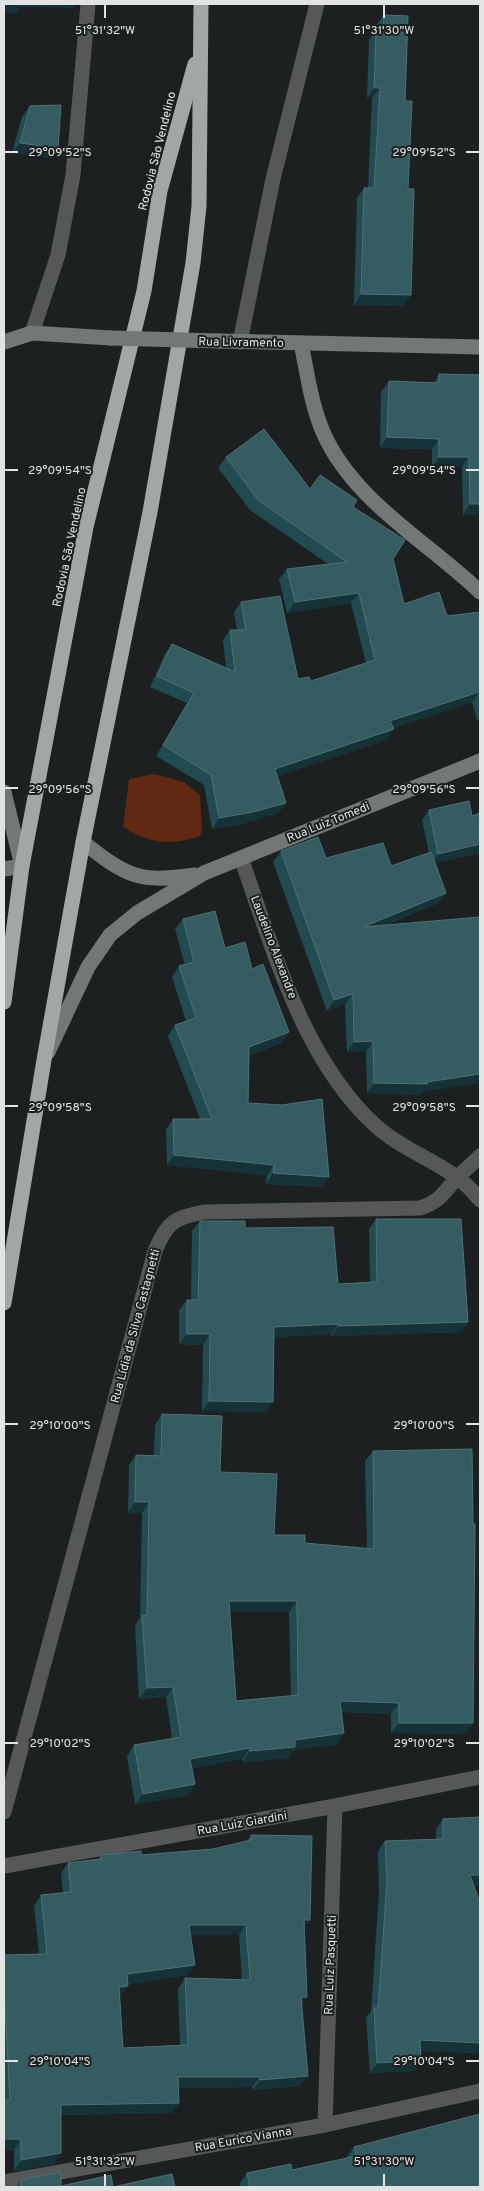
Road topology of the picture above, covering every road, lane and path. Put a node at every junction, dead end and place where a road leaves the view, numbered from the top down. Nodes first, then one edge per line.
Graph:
1 (88, 4) edge
2 (202, 4) edge
3 (317, 4) edge
4 (201, 44) junction
5 (32, 333) junction
6 (4, 342) edge
7 (240, 342) junction
8 (301, 343) junction
9 (480, 348) edge
10 (480, 592) edge
11 (480, 761) edge
12 (4, 792) edge
13 (83, 842) junction
14 (241, 858) junction
15 (22, 866) junction
16 (4, 869) edge
17 (204, 873) junction
18 (4, 1002) edge
19 (44, 1060) junction
20 (480, 1156) edge
21 (458, 1177) junction
22 (480, 1200) edge
23 (4, 1302) edge
24 (9, 1777) edge
25 (480, 1777) edge
26 (335, 1806) junction
27 (4, 1812) edge
28 (4, 1866) edge
29 (480, 2091) edge
30 (324, 2125) junction
31 (4, 2182) edge

1 - 5 street
2 - 4 highway
3 - 7 street
4 - 13 highway
4 - 15 highway, Rodovia São Vendelino
5 - 6 street, Rua Livramento
5 - 7 street, Rua Livramento, bridge
7 - 8 street, Rua Livramento
8 - 9 street, Rua Livramento
8 - 10 street
11 - 14 street, Rua Luiz Tomedi
12 - 15 street
13 - 17 street
13 - 19 highway
14 - 17 street, Rua Luiz Tomedi
14 - 21 street, Laudelino Alexandre
15 - 16 street
15 - 18 highway, Rodovia São Vendelino
17 - 19 street
19 - 23 highway
20 - 21 street, Rua Lídia da Silva Castagnetti
21 - 22 street, Laudelino Alexandre
21 - 24 street, Rua Lídia da Silva Castagnetti
24 - 27 street, Rua Lídia da Silva Castagnetti
25 - 26 street, Rua Luiz Giardini
26 - 28 street, Rua Luiz Giardini
26 - 30 street, Rua Luiz Pasquetti
29 - 30 street, Rua Eurico Vianna
30 - 31 street, Rua Eurico Vianna

